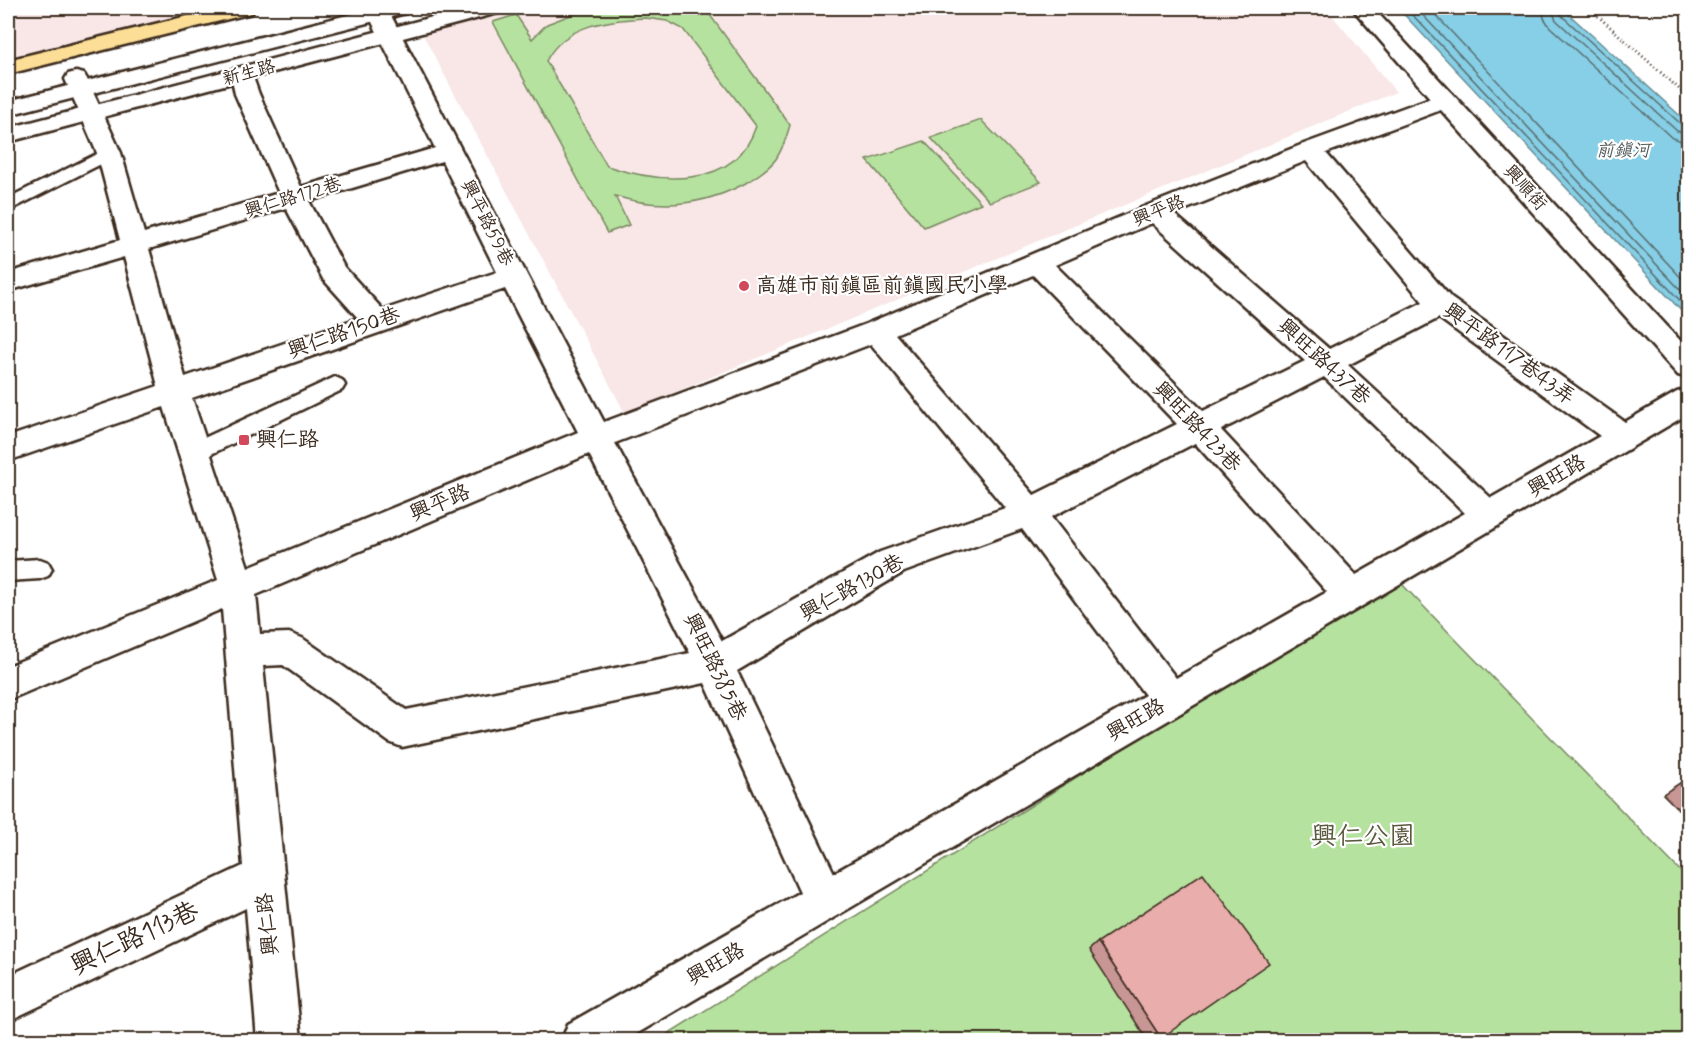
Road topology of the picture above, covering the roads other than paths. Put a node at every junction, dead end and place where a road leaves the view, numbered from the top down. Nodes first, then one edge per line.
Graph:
1 (200, 8) edge
2 (244, 8) edge
3 (351, 8) edge
4 (442, 8) edge
5 (490, 8) edge
6 (1362, 8) edge
7 (386, 17) edge
8 (8, 55) edge
9 (8, 67) edge
10 (242, 74) junction
11 (84, 95) junction
12 (8, 96) edge
13 (1446, 100) junction
14 (8, 108) edge
15 (8, 122) edge
16 (8, 135) edge
17 (450, 150) junction
18 (1310, 150) junction
19 (109, 153) junction
20 (294, 198) junction
21 (8, 205) edge
22 (1155, 212) junction
23 (135, 245) junction
24 (1037, 263) junction
25 (513, 276) junction
26 (8, 282) edge
27 (1441, 305) junction
28 (378, 322) junction
29 (876, 331) junction
30 (1327, 363) junction
31 (1689, 368) edge
32 (335, 386) dead end
33 (174, 390) junction
34 (1689, 400) edge
35 (1199, 427) junction
36 (598, 437) junction
37 (1624, 437) junction
38 (8, 448) edge
39 (195, 452) junction
40 (1029, 513) junction
41 (1488, 515) junction
42 (40, 569) dead end
43 (8, 571) edge
44 (238, 588) junction
45 (1352, 595) junction
46 (244, 651) junction
47 (715, 664) junction
48 (8, 683) edge
49 (1171, 700) junction
50 (263, 878) junction
51 (825, 900) junction
52 (8, 999) edge
53 (279, 1041) edge
54 (584, 1041) edge

1 - 8 highway
2 - 9 highway
3 - 11 street, 新生路
4 - 7 street, 新生路
5 - 7 street, 新生路
6 - 13 street, 興順街
7 - 10 street, 新生路
7 - 11 street, 新生路
7 - 17 street, 興平路59巷
10 - 11 street, 新生路
10 - 20 street
11 - 12 street, 新生路
11 - 14 street, 新生路
11 - 15 street, 新生路
11 - 16 street, 新生路
11 - 19 street, 興仁路
13 - 18 street, 興平路
13 - 31 street, 興順街
17 - 20 street, 興仁路172巷
17 - 25 street, 興平路59巷
18 - 22 street, 興平路
18 - 27 street, 興平路117巷43弄
19 - 21 lane
19 - 23 street, 興仁路
20 - 23 street, 興仁路172巷
20 - 28 street
22 - 24 street, 興平路
22 - 30 street, 興旺路437巷
23 - 26 street, 興仁路172巷
23 - 33 street, 興仁路
24 - 29 street, 興平路
24 - 35 street, 興旺路423巷
25 - 28 street, 興仁路150巷
25 - 36 street, 興平路59巷
27 - 30 street, 興仁路130巷
27 - 37 street, 興平路117巷43弄
28 - 33 street, 興仁路150巷
29 - 36 street, 興平路
29 - 40 street
30 - 35 street, 興仁路130巷
30 - 41 street, 興旺路437巷
32 - 39 lane
33 - 38 street, 興仁路150巷
33 - 39 street, 興仁路
34 - 37 street, 興旺路
35 - 40 street, 興仁路130巷
35 - 45 street, 興旺路423巷
36 - 44 street, 興平路
36 - 47 street, 興旺路385巷
37 - 41 street, 興旺路
39 - 44 street, 興仁路
40 - 47 street, 興仁路130巷
40 - 49 street
41 - 45 street, 興旺路
42 - 43 lane
44 - 46 street, 興仁路
44 - 48 street, 興平路
45 - 49 street, 興旺路
46 - 47 street, 興仁路130巷
46 - 50 street, 興仁路
47 - 51 street, 興旺路385巷
49 - 51 street, 興旺路
50 - 52 street, 興仁路113巷
50 - 53 street, 興仁路
51 - 54 street, 興旺路

